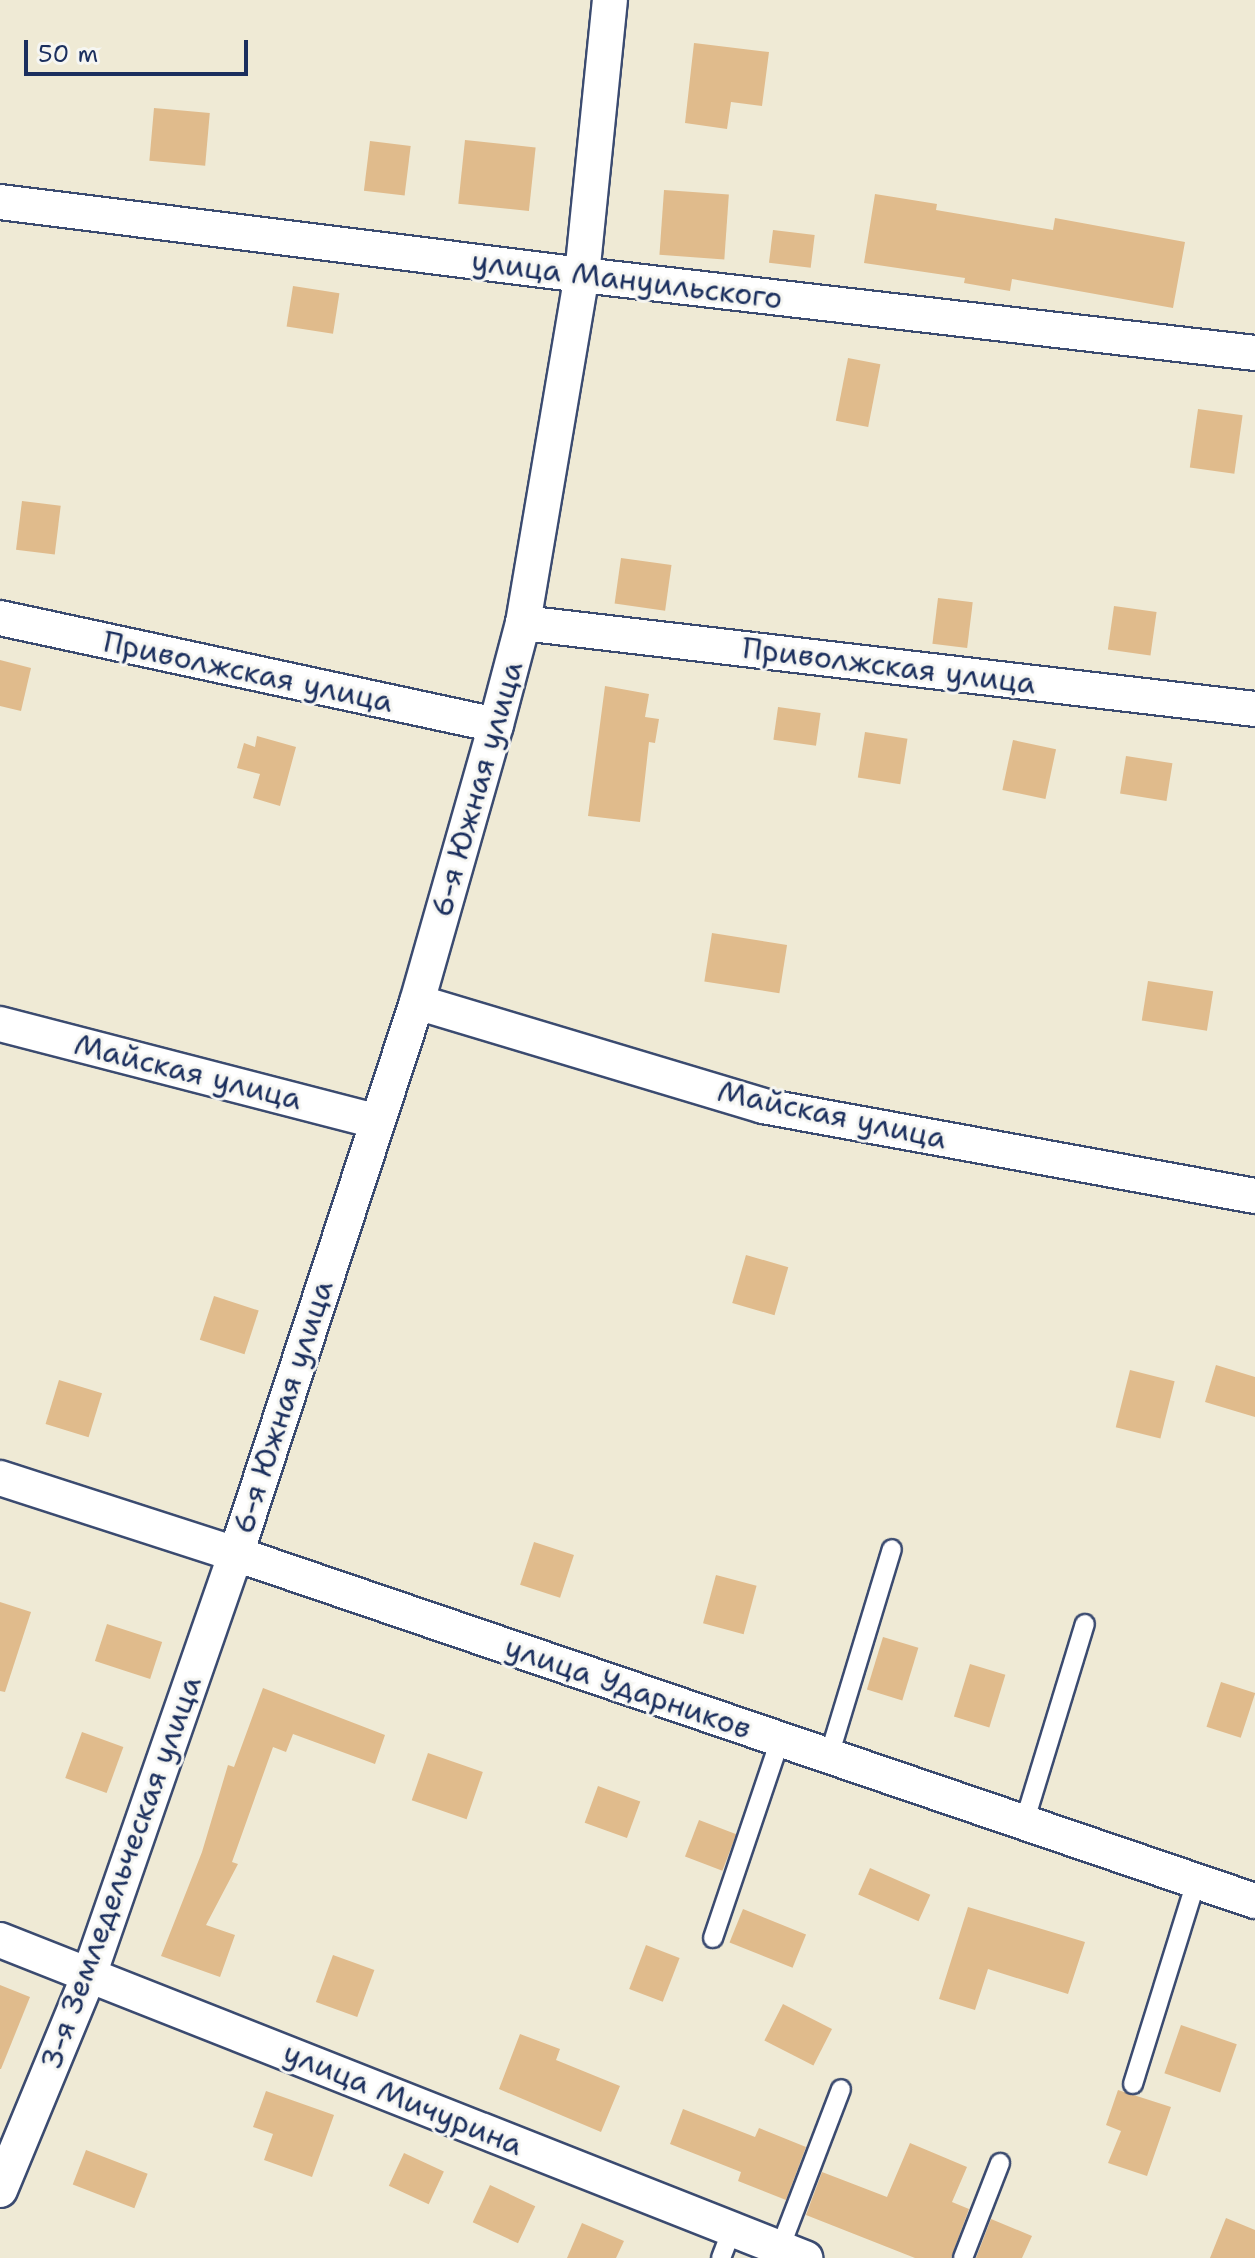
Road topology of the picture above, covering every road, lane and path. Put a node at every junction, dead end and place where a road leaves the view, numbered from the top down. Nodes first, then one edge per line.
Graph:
1 (610, 0) edge
2 (0, 202) edge
3 (582, 275) junction
4 (1255, 353) edge
5 (0, 618) edge
6 (523, 623) junction
7 (1255, 709) edge
8 (496, 725) junction
9 (417, 1002) junction
10 (0, 1024) edge
11 (376, 1121) junction
12 (1255, 1196) edge
13 (0, 1478) edge
14 (892, 1549) dead end
15 (236, 1554) junction
16 (1085, 1624) dead end
17 (780, 1740) junction
18 (829, 1756) junction
19 (1024, 1823) junction
20 (1196, 1882) junction
21 (1255, 1901) edge
22 (713, 1938) dead end
23 (0, 1940) edge
24 (89, 1975) junction
25 (1133, 2084) dead end
26 (841, 2089) dead end
27 (1000, 2163) dead end
28 (0, 2190) edge
29 (726, 2244) edge
30 (792, 2253) edge
31 (963, 2258) edge

1 - 3 street, 6-я Южная улица
2 - 3 street, улица Мануильского
3 - 4 street, улица Мануильского
3 - 6 street, 6-я Южная улица
5 - 8 street, Приволжская улица
6 - 7 street, Приволжская улица
6 - 8 street, 6-я Южная улица
8 - 9 street, 6-я Южная улица
9 - 11 street, 6-я Южная улица
9 - 12 street, Майская улица
10 - 11 street, Майская улица
11 - 15 street, 6-я Южная улица
13 - 15 street, улица Ударников
14 - 18 lane
15 - 17 street, улица Ударников
15 - 24 street, 3-я Земледельческая улица
16 - 19 lane
17 - 18 street, улица Ударников
17 - 22 lane
18 - 19 street, улица Ударников
19 - 20 street, улица Ударников
20 - 21 street, улица Ударников
20 - 25 lane
23 - 24 street, улица Мичурина
24 - 28 street, 3-я Земледельческая улица
24 - 29 street, улица Мичурина
26 - 30 lane
27 - 31 lane
29 - 30 street, улица Мичурина

